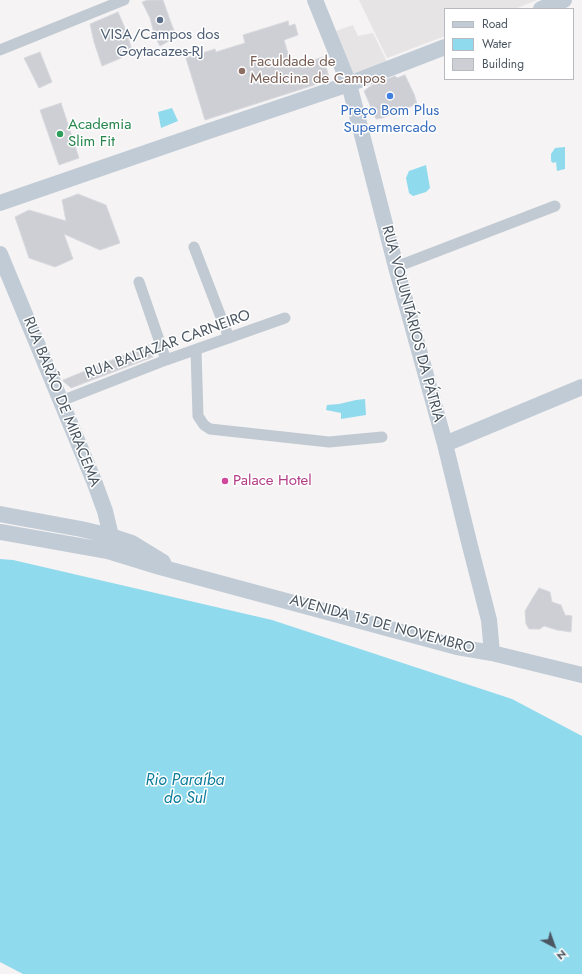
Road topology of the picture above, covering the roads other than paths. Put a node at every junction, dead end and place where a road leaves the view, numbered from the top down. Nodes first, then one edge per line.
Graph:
1 (124, 0) edge
2 (315, 0) edge
3 (564, 0) edge
4 (544, 8) edge
5 (444, 47) edge
6 (0, 50) edge
7 (349, 84) junction
8 (0, 203) edge
9 (555, 206) dead end
10 (194, 247) dead end
11 (0, 254) edge
12 (396, 267) junction
13 (140, 282) dead end
14 (286, 318) dead end
15 (229, 338) junction
16 (196, 350) junction
17 (166, 360) junction
18 (582, 387) edge
19 (61, 401) junction
20 (382, 437) dead end
21 (445, 444) junction
22 (0, 514) edge
23 (0, 532) edge
24 (109, 544) junction
25 (492, 653) junction
26 (582, 675) edge

1 - 6 street
2 - 7 main road, RUA VOLUNTÁRIOS DA PÁTRIA
3 - 4 main road
5 - 7 main road
7 - 8 main road
7 - 12 main road, RUA VOLUNTÁRIOS DA PÁTRIA
9 - 12 street
10 - 15 street
11 - 19 main road, RUA BARÃO DE MIRACEMA
12 - 21 main road, RUA VOLUNTÁRIOS DA PÁTRIA
13 - 17 street
14 - 15 street, RUA BALTAZAR CARNEIRO
15 - 16 street, RUA BALTAZAR CARNEIRO
16 - 17 street, RUA BALTAZAR CARNEIRO
16 - 20 street
17 - 19 street, RUA BALTAZAR CARNEIRO
18 - 21 main road
19 - 24 main road, RUA BARÃO DE MIRACEMA
21 - 25 main road, RUA VOLUNTÁRIOS DA PÁTRIA
22 - 24 main road, AVENIDA 15 DE NOVEMBRO
23 - 24 main road, AVENIDA 15 DE NOVEMBRO
24 - 25 main road, AVENIDA 15 DE NOVEMBRO
25 - 26 main road, AVENIDA 15 DE NOVEMBRO

